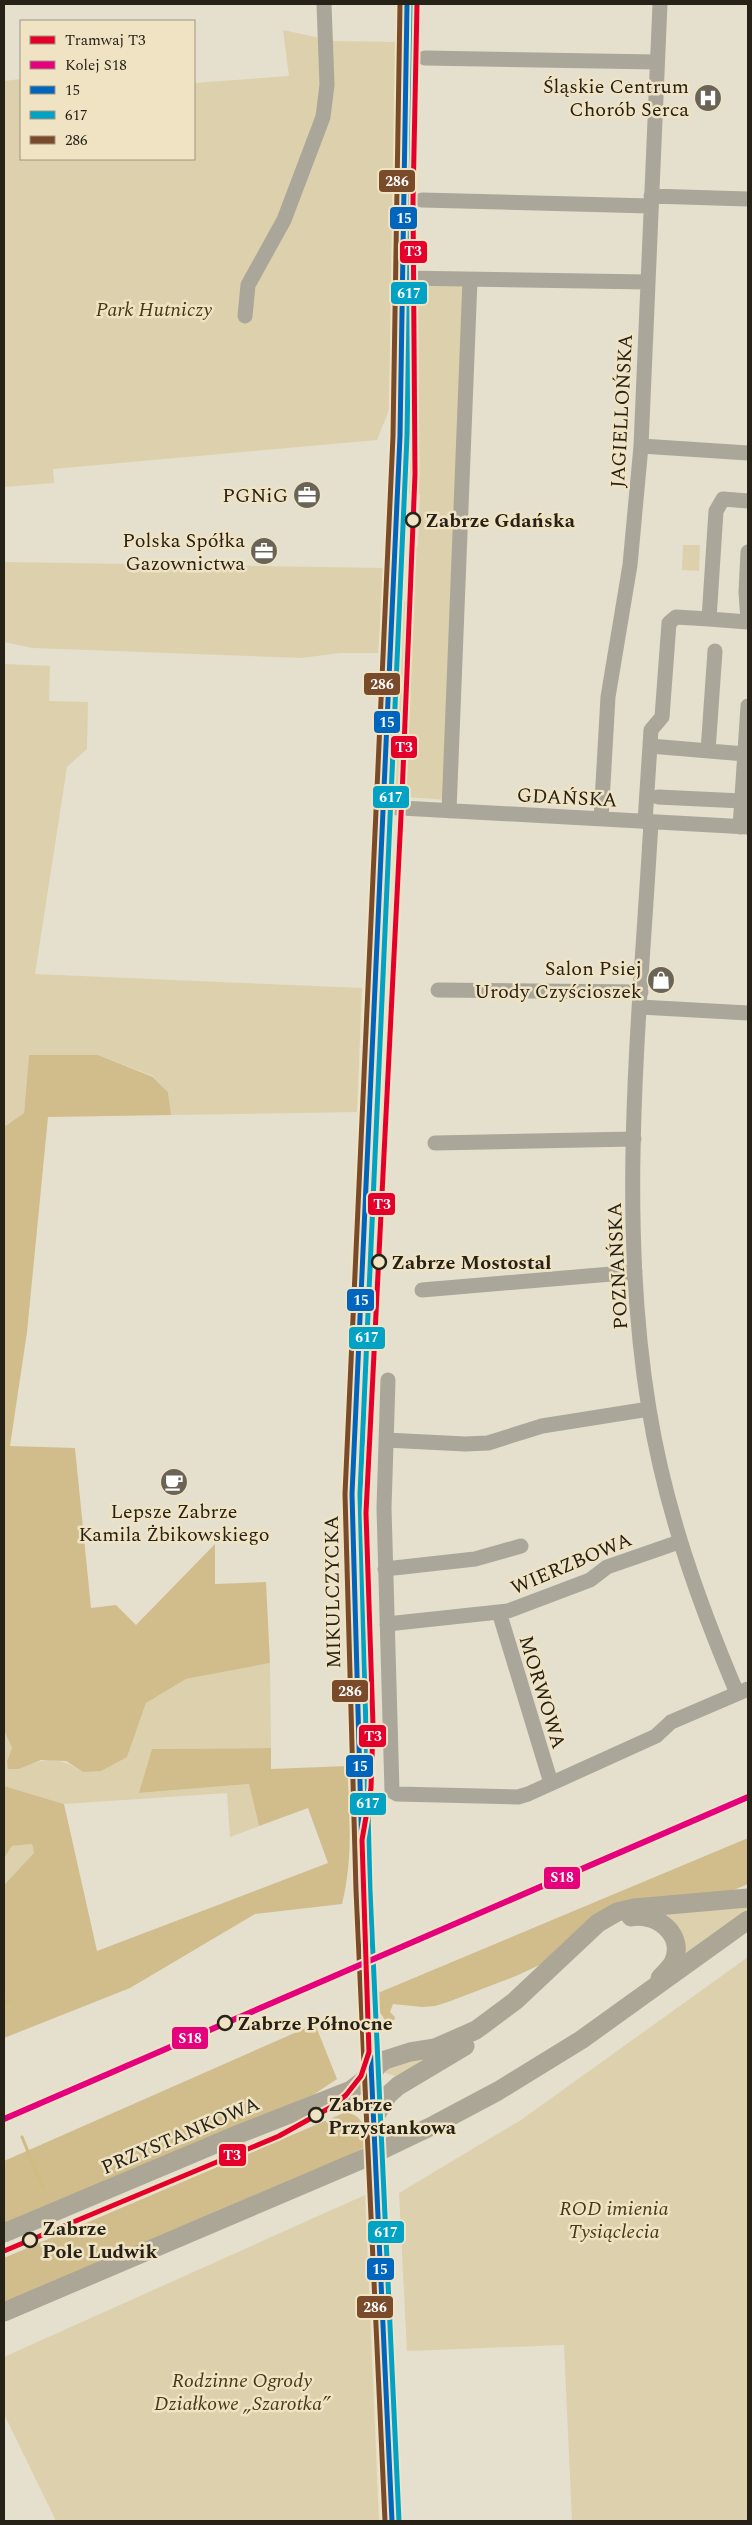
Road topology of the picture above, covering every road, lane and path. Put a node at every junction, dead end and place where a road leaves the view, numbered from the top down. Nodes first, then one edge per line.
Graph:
1 (324, 4) edge
2 (407, 4) edge
3 (660, 4) edge
4 (425, 58) dead end
5 (656, 62) junction
6 (748, 199) edge
7 (422, 200) dead end
8 (650, 201) junction
9 (403, 278) junction
10 (470, 280) junction
11 (647, 282) junction
12 (245, 316) dead end
13 (641, 446) junction
14 (748, 453) edge
15 (748, 501) edge
16 (748, 552) edge
17 (748, 556) edge
18 (709, 619) junction
19 (748, 622) edge
20 (715, 651) dead end
21 (748, 706) edge
22 (650, 746) junction
23 (708, 751) junction
24 (745, 754) junction
25 (658, 796) dead end
26 (742, 801) junction
27 (383, 807) junction
28 (449, 811) junction
29 (601, 819) junction
30 (648, 822) junction
31 (744, 827) edge
32 (438, 990) dead end
33 (640, 1000) junction
34 (748, 1013) edge
35 (634, 1139) junction
36 (435, 1143) dead end
37 (635, 1272) junction
38 (422, 1290) dead end
39 (388, 1380) dead end
40 (649, 1408) junction
41 (386, 1440) junction
42 (679, 1542) junction
43 (521, 1546) dead end
44 (386, 1569) junction
45 (499, 1612) junction
46 (387, 1624) junction
47 (743, 1691) edge
48 (551, 1783) junction
49 (364, 1890) tunnel mouth
50 (748, 1898) edge
51 (748, 1920) edge
52 (748, 1934) edge
53 (368, 1994) tunnel mouth
54 (628, 2008) junction
55 (369, 2028) junction
56 (410, 2052) junction
57 (372, 2074) junction
58 (407, 2081) junction
59 (374, 2118) junction
60 (388, 2154) junction
61 (364, 2164) junction
62 (4, 2233) edge
63 (4, 2312) edge
64 (4, 2324) edge
65 (392, 2521) edge

1 - 12 street
2 - 9 main road, MIKULCZYCKA
3 - 5 street, JAGIELLOŃSKA
4 - 5 street
5 - 8 street, JAGIELLOŃSKA
6 - 8 street
7 - 8 street
8 - 11 street, JAGIELLOŃSKA
9 - 10 street
9 - 27 main road, MIKULCZYCKA
10 - 11 street
10 - 28 street
11 - 13 street, JAGIELLOŃSKA
13 - 14 street
13 - 29 street, JAGIELLOŃSKA
15 - 18 street
16 - 17 street
17 - 19 street
18 - 19 street, POZNAŃSKA
18 - 22 street, POZNAŃSKA
20 - 23 street
21 - 24 street
22 - 23 street
22 - 30 street, POZNAŃSKA
23 - 24 street
24 - 26 street
25 - 26 street
26 - 31 street
27 - 28 street, GDAŃSKA
27 - 49 main road, MIKULCZYCKA
28 - 29 street, GDAŃSKA
29 - 30 street, GDAŃSKA
30 - 31 street, GDAŃSKA
30 - 33 street, POZNAŃSKA
32 - 33 street
33 - 34 street
33 - 35 street, POZNAŃSKA
35 - 36 street
35 - 37 street, POZNAŃSKA
37 - 38 street
37 - 40 street, POZNAŃSKA
39 - 41 street
40 - 41 street
40 - 42 street, POZNAŃSKA
41 - 44 street
42 - 45 street, WIERZBOWA
42 - 47 street, POZNAŃSKA
43 - 44 street
44 - 46 street
45 - 46 street, WIERZBOWA
45 - 48 street, MORWOWA
46 - 48 street
47 - 48 street
50 - 56 main road, PRZYSTANKOWA
51 - 54 main road
52 - 60 main road
53 - 55 main road
54 - 58 main road
54 - 60 main road
55 - 56 main road
55 - 57 main road
56 - 57 main road, PRZYSTANKOWA
57 - 58 main road
57 - 59 street
57 - 62 main road, PRZYSTANKOWA
58 - 59 main road
59 - 65 street
60 - 61 main road
61 - 63 main road
61 - 64 main road

